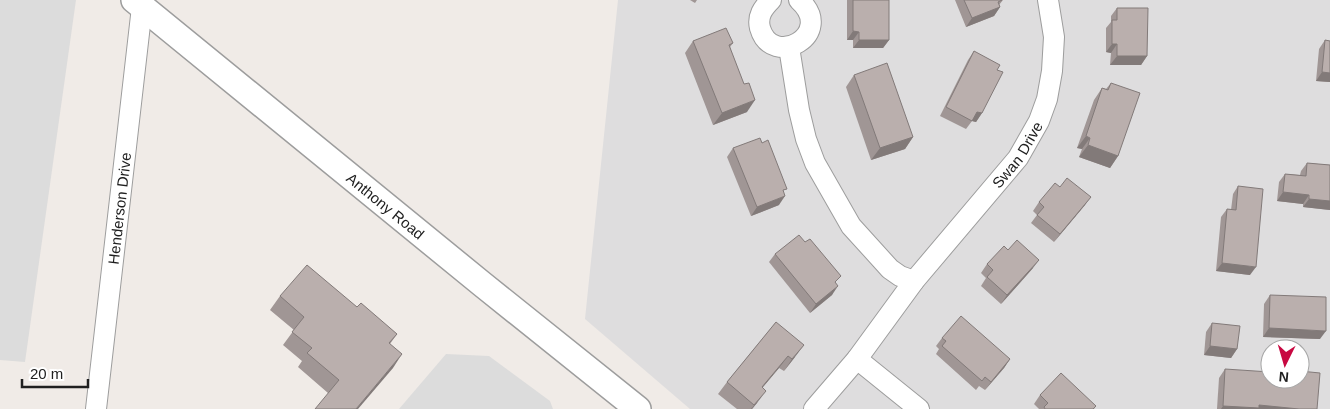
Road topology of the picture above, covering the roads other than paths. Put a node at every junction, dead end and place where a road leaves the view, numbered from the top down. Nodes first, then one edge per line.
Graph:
1 (770, 0) edge
2 (799, 0) edge
3 (1048, 0) edge
4 (138, 4) edge
5 (789, 47) junction
6 (914, 281) junction
7 (857, 358) junction
8 (96, 409) edge
9 (638, 409) edge
10 (814, 409) edge
11 (919, 409) edge

1 - 5 street
2 - 5 street
3 - 6 street, Swan Drive
4 - 8 street, Henderson Drive
4 - 9 street, Anthony Road
5 - 6 street
6 - 7 street, Swan Drive
7 - 10 street, Swan Drive
7 - 11 street

